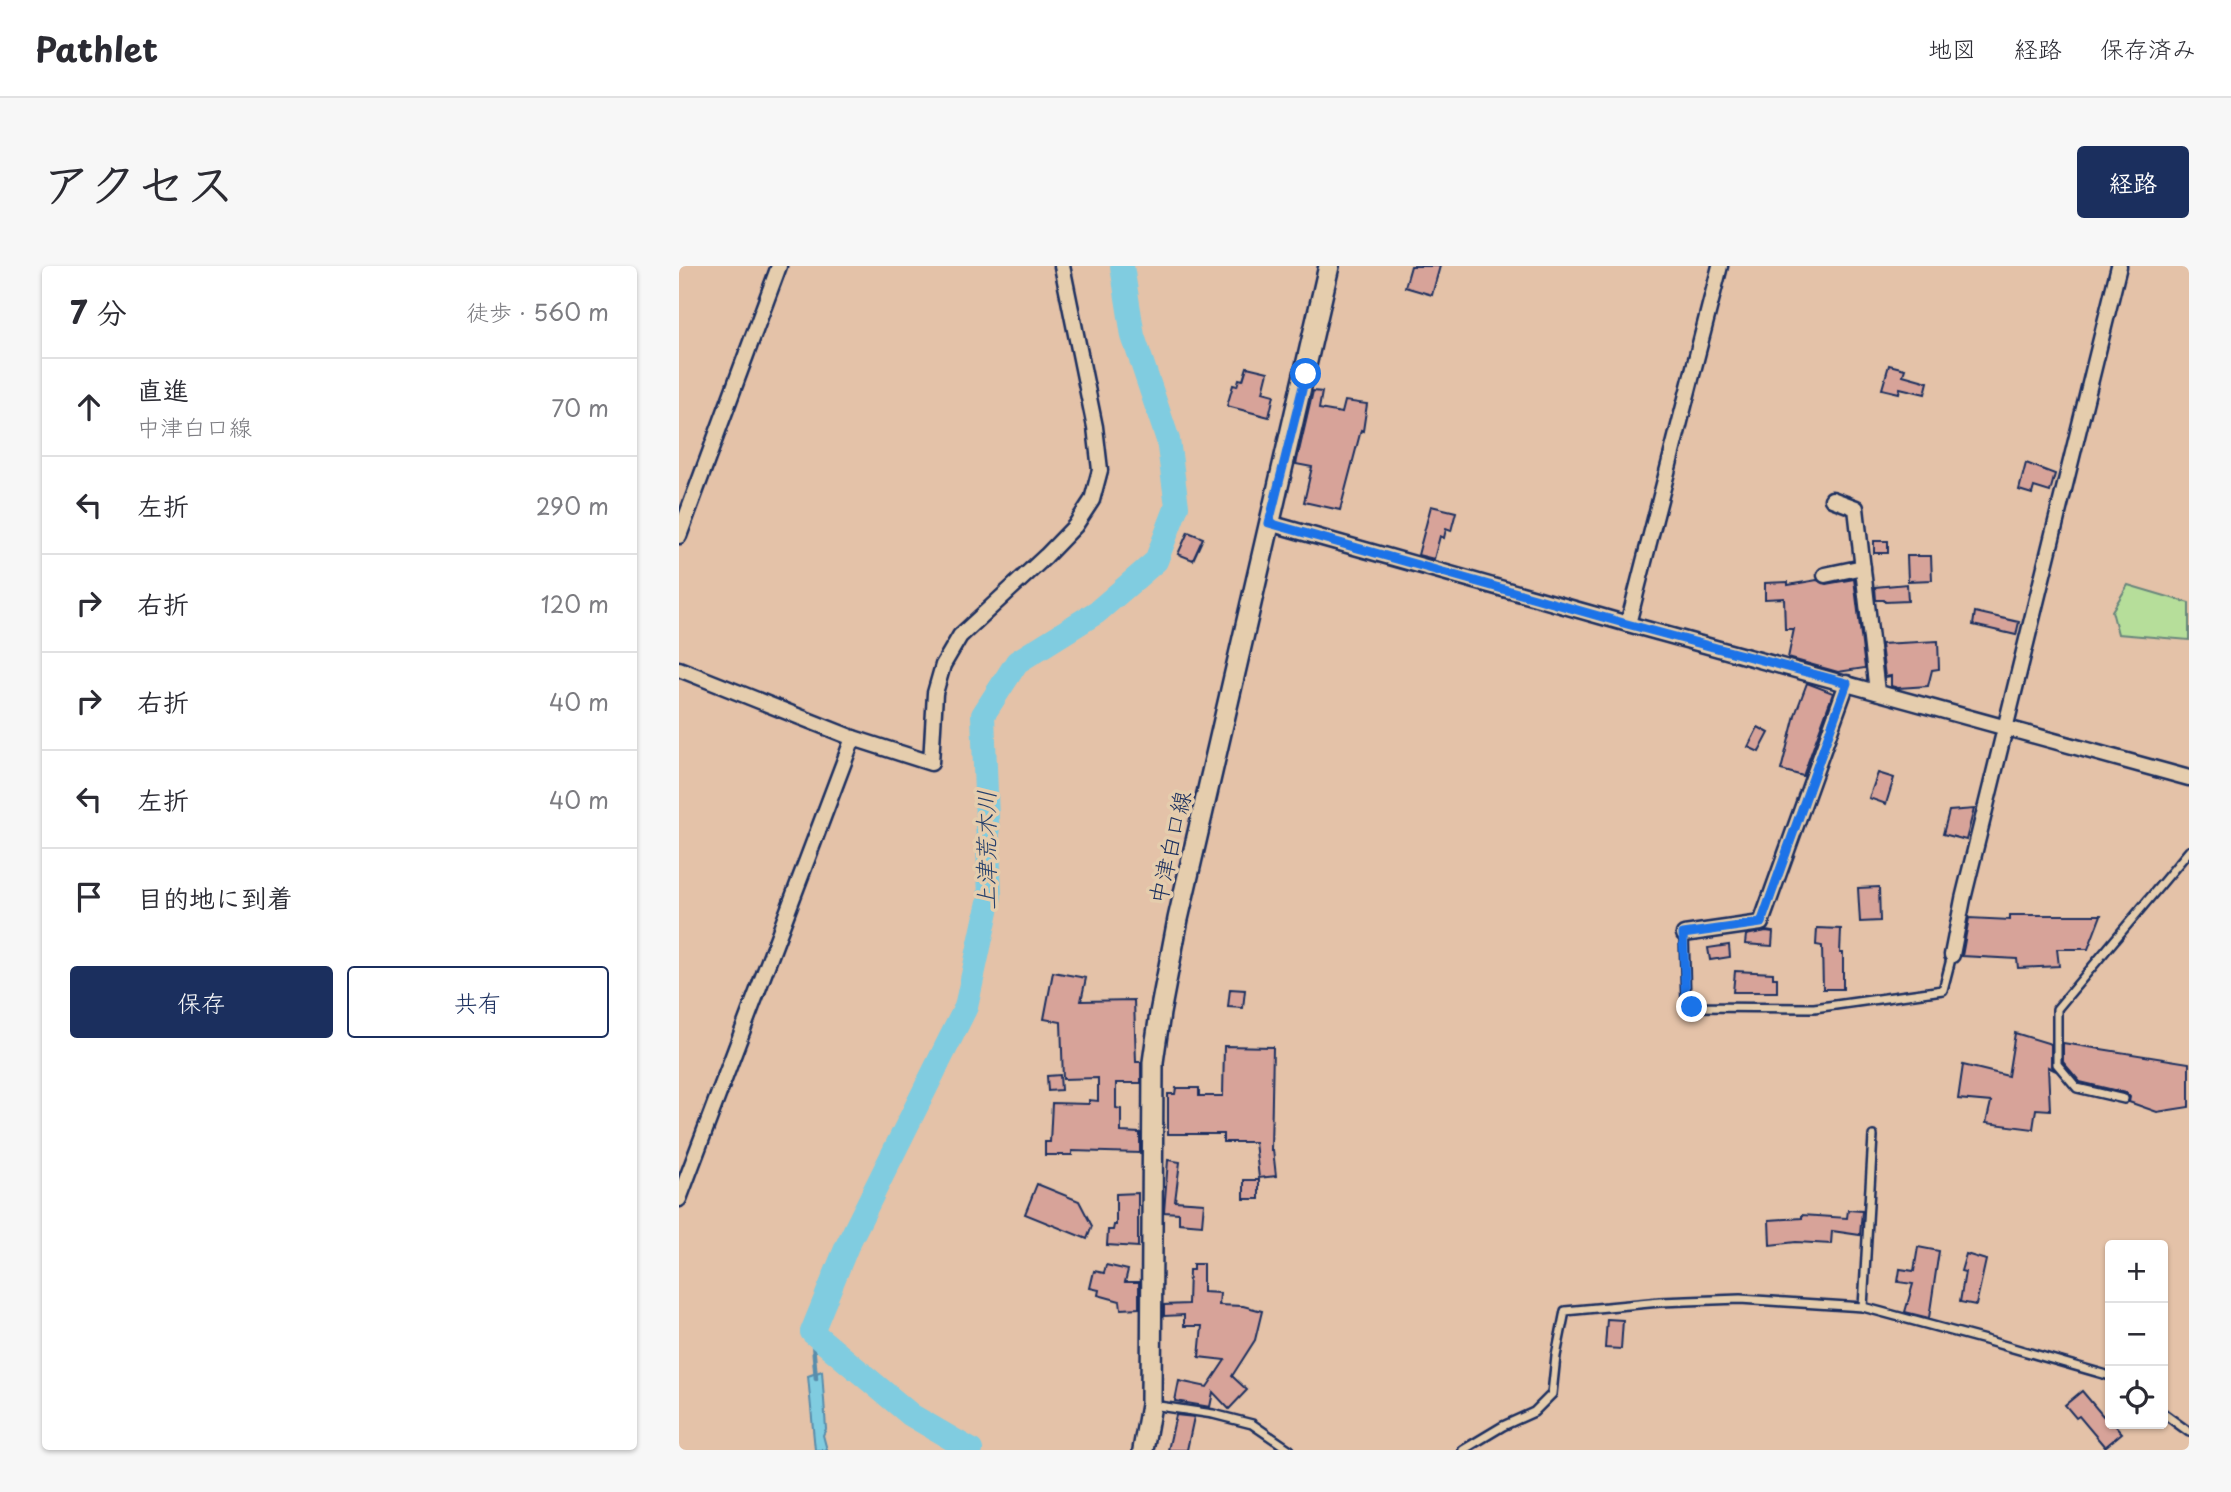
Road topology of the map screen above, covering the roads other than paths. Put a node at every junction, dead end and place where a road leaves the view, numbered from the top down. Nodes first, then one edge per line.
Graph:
1 (779, 266) edge
2 (1062, 266) edge
3 (1329, 266) edge
4 (1720, 266) edge
5 (2119, 266) edge
6 (1832, 499) dead end
7 (1269, 523) junction
8 (679, 536) edge
9 (1863, 567) junction
10 (1825, 575) dead end
11 (1627, 624) junction
12 (679, 668) edge
13 (1847, 683) junction
14 (1877, 692) junction
15 (2007, 727) junction
16 (853, 738) junction
17 (2189, 778) edge
18 (2189, 851) edge
19 (1683, 934) joint
20 (1952, 955) joint
21 (2124, 1099) dead end
22 (1873, 1136) dead end
23 (679, 1199) edge
24 (1863, 1307) junction
25 (2105, 1375) edge
26 (1151, 1405) junction
27 (2168, 1417) edge
28 (2189, 1432) edge
29 (1143, 1450) edge
30 (1290, 1450) edge
31 (1464, 1450) edge

1 - 8 street
2 - 16 street
3 - 7 main road, 中津白口線
4 - 11 street
5 - 15 street
6 - 9 street
7 - 11 street
7 - 26 main road, 中津白口線
9 - 10 street
9 - 14 street
11 - 13 street
12 - 16 street
13 - 14 street
13 - 19 street
14 - 15 street
15 - 17 street
15 - 20 street
16 - 23 street
18 - 21 lane
19 - 20 lane
22 - 24 lane
24 - 25 lane
24 - 31 lane
26 - 29 main road, 中津白口線
26 - 30 lane
27 - 28 lane

